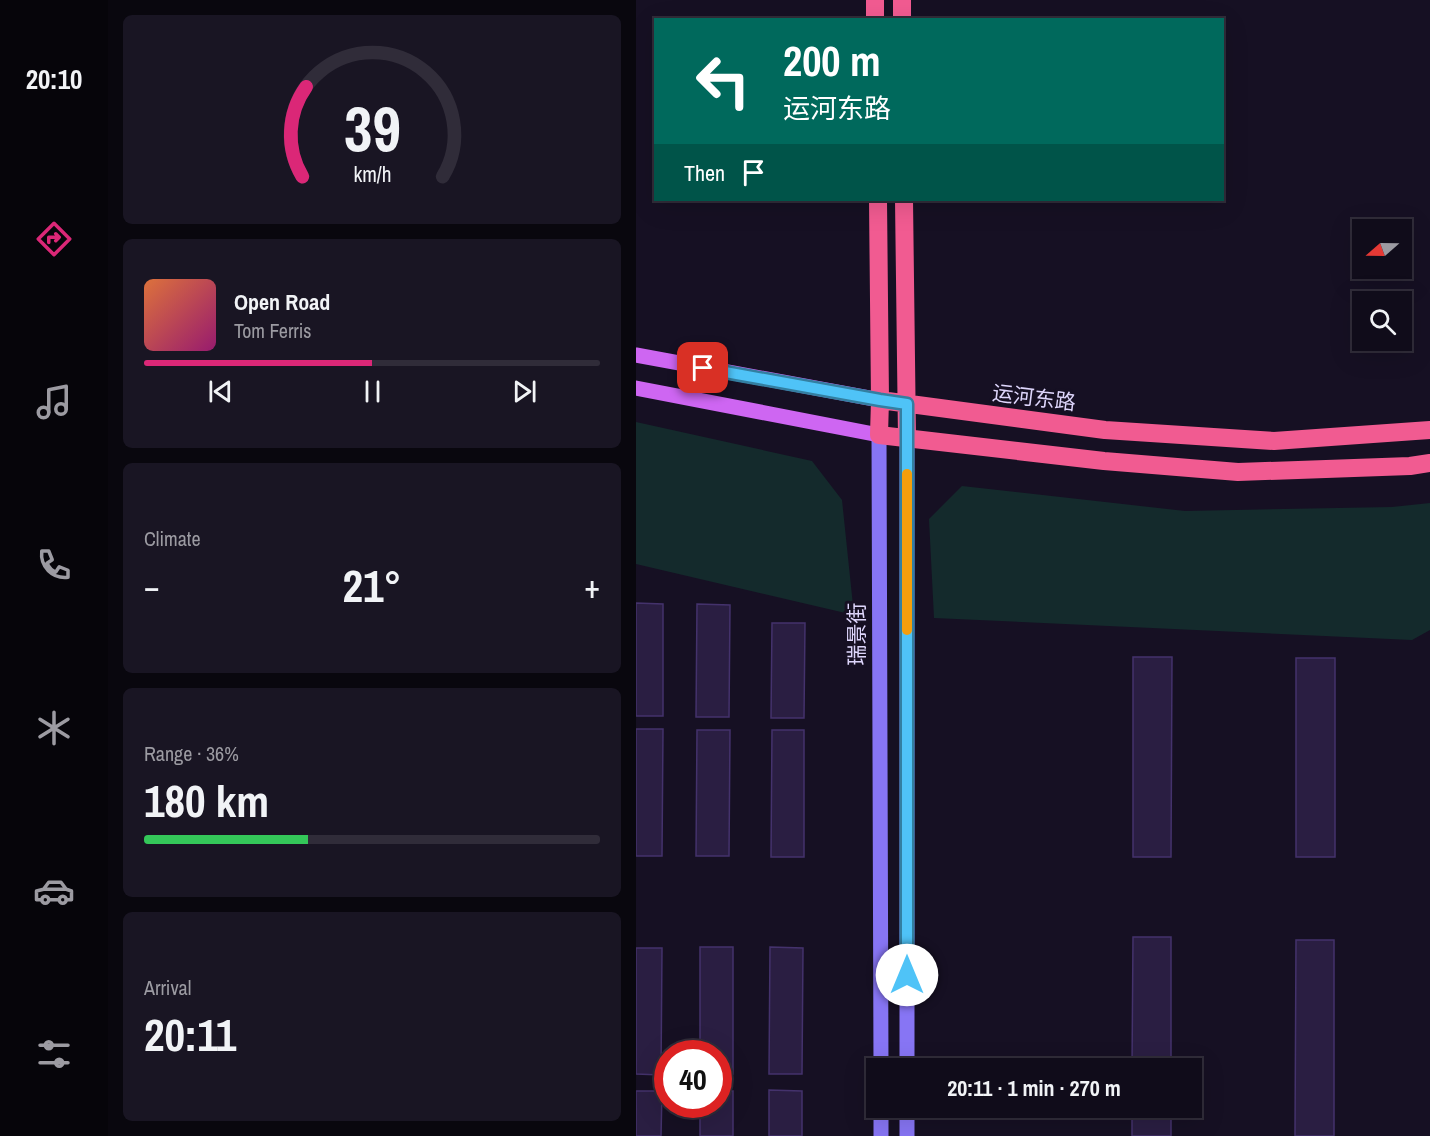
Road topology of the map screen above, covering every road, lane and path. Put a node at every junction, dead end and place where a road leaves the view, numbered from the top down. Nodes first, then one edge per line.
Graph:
1 (875, 0) edge
2 (902, 0) edge
3 (875, 18) edge
4 (902, 18) edge
5 (878, 201) edge
6 (904, 201) edge
7 (636, 355) edge
8 (636, 388) edge
9 (880, 400) junction
10 (907, 404) junction
11 (1430, 430) edge
12 (879, 435) junction
13 (907, 438) junction
14 (1430, 463) edge
15 (881, 1058) edge
16 (907, 1058) edge
17 (881, 1118) edge
18 (907, 1118) edge
19 (881, 1136) edge
20 (907, 1136) edge

1 - 3 highway
2 - 4 highway
5 - 9 highway, 瑞景街
6 - 10 highway
7 - 9 main road, 运河东路
8 - 12 main road
9 - 10 highway, 运河东路
9 - 12 highway, 瑞景街
10 - 11 highway, 运河东路
10 - 13 highway
12 - 13 highway
12 - 15 street, 瑞景街
13 - 14 highway
13 - 16 street
17 - 19 street
18 - 20 street

